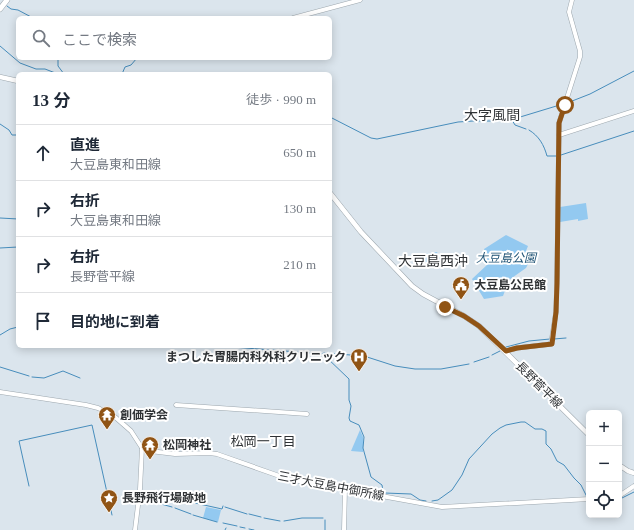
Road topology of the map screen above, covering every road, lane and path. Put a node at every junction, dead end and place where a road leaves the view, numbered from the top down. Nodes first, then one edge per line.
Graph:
1 (7, 0) edge
2 (360, 0) edge
3 (572, 0) edge
4 (0, 9) edge
5 (300, 16) edge
6 (0, 77) edge
7 (16, 81) edge
8 (634, 111) edge
9 (559, 135) junction
10 (332, 196) edge
11 (506, 351) junction
12 (0, 392) edge
13 (176, 405) dead end
14 (307, 414) dead end
15 (586, 432) edge
16 (142, 448) junction
17 (622, 467) edge
18 (634, 473) edge
19 (634, 486) edge
20 (345, 489) junction
21 (622, 494) edge
22 (586, 499) edge
23 (135, 530) edge
24 (344, 530) edge

1 - 4 highway
2 - 5 main road
3 - 9 main road
6 - 7 main road
8 - 9 main road
9 - 11 main road
10 - 11 main road, 長野菅平線
11 - 15 main road, 長野菅平線
12 - 16 main road
13 - 14 main road
16 - 20 main road, 三才大豆島中御所線
16 - 23 main road
17 - 18 main road
19 - 21 main road
20 - 22 main road, 三才大豆島中御所線
20 - 24 main road

